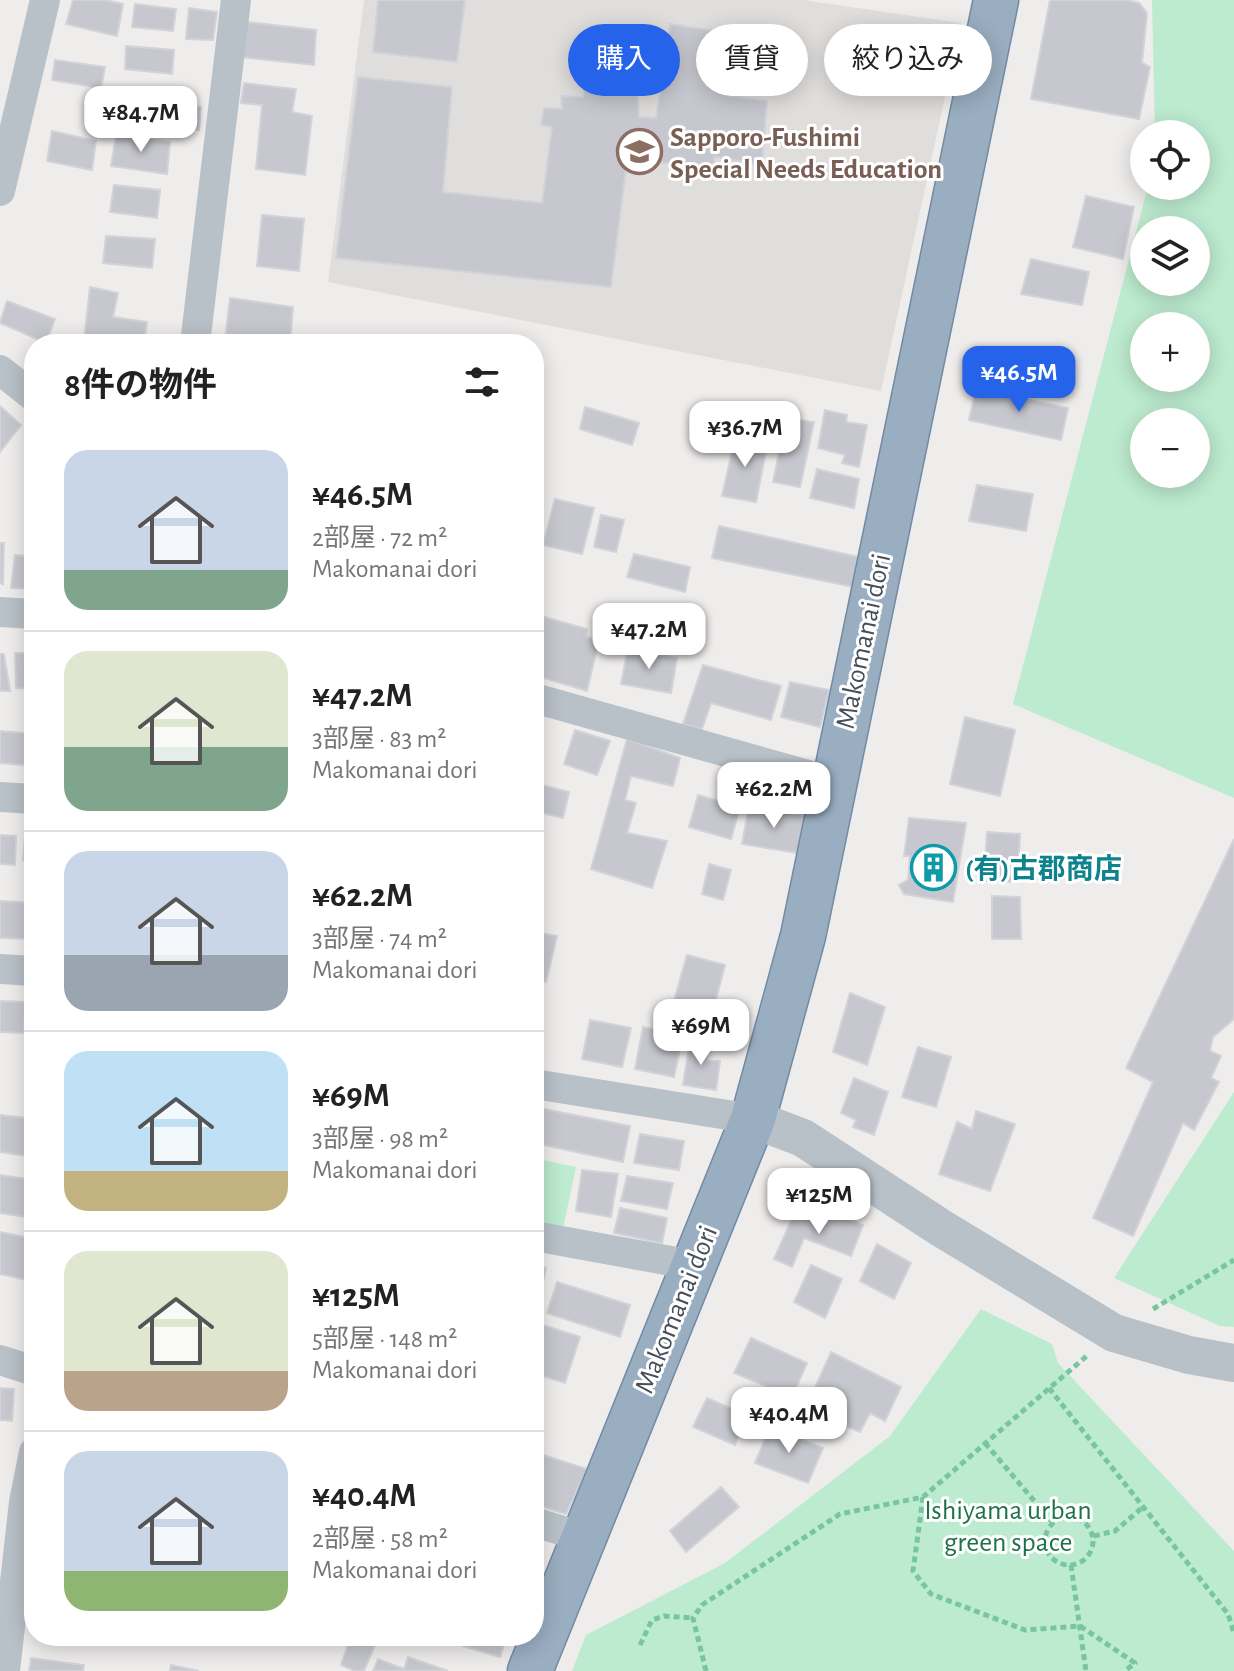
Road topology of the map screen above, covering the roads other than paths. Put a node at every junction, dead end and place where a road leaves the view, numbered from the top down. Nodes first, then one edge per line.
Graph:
1 (45, 0) edge
2 (236, 0) edge
3 (996, 0) edge
4 (0, 191) edge
5 (196, 334) edge
6 (0, 370) edge
7 (24, 389) edge
8 (0, 612) edge
9 (24, 613) edge
10 (544, 701) edge
11 (833, 782) junction
12 (0, 797) edge
13 (24, 798) edge
14 (0, 969) edge
15 (24, 970) edge
16 (544, 1086) edge
17 (753, 1119) junction
18 (544, 1238) edge
19 (693, 1265) junction
20 (0, 1360) edge
21 (1234, 1363) edge
22 (24, 1368) edge
23 (24, 1502) edge
24 (544, 1525) edge
25 (583, 1537) junction
26 (544, 1636) edge
27 (540, 1646) edge
28 (5, 1671) edge
29 (530, 1671) edge

1 - 4 street
2 - 5 street
3 - 11 highway, Makomanai dori
6 - 7 street
8 - 9 street
10 - 11 street
11 - 17 highway, Makomanai dori
12 - 13 street
14 - 15 street
16 - 17 street
17 - 19 highway, Makomanai dori
17 - 21 street
18 - 19 street
19 - 25 highway, Makomanai dori
20 - 22 street
23 - 28 street
24 - 25 street
25 - 26 highway, Makomanai dori
27 - 29 highway, Makomanai dori

